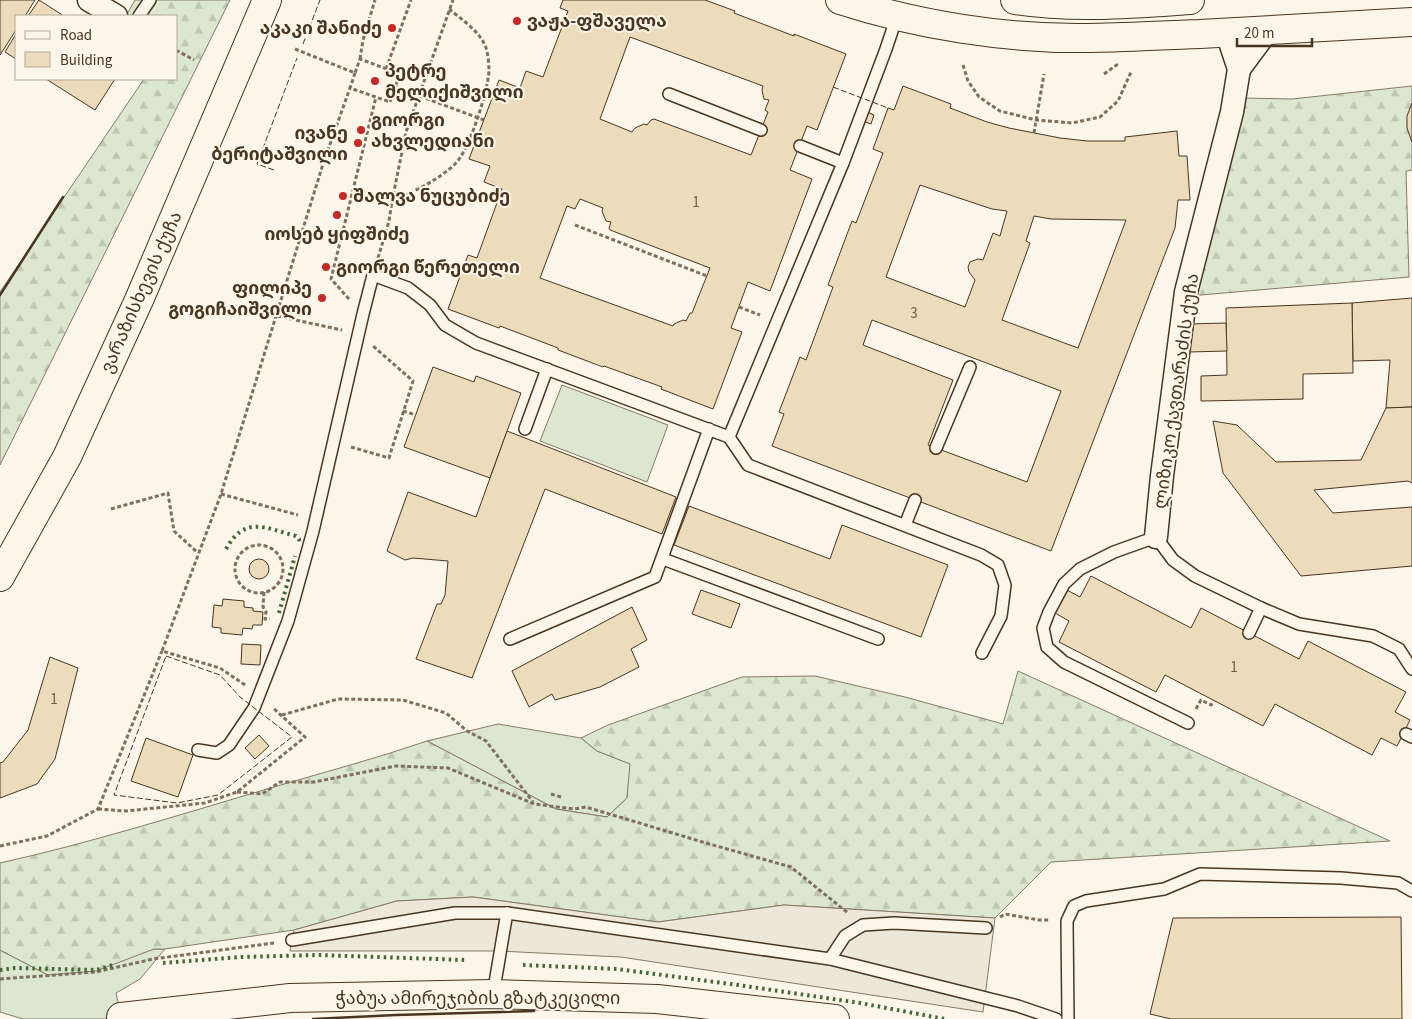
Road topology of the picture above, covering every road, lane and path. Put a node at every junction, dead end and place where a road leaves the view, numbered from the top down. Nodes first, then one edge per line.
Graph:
1 (89, 0) edge
2 (150, 0) edge
3 (268, 0) edge
4 (375, 0) edge
5 (411, 0) edge
6 (452, 0) edge
7 (840, 0) edge
8 (1014, 0) edge
9 (1190, 0) edge
10 (1090, 2) edge
11 (450, 9) junction
12 (114, 15) edge
13 (140, 15) edge
14 (897, 15) junction
15 (1412, 22) edge
16 (1268, 30) junction
17 (1227, 32) junction
18 (295, 49) dead end
19 (178, 51) edge
20 (360, 59) junction
21 (194, 60) dead end
22 (963, 65) dead end
23 (386, 69) junction
24 (1239, 69) junction
25 (1131, 72) dead end
26 (355, 73) junction
27 (1044, 74) dead end
28 (350, 88) junction
29 (395, 88) junction
30 (669, 94) dead end
31 (419, 96) junction
32 (376, 97) junction
33 (478, 118) junction
34 (484, 120) dead end
35 (1036, 120) junction
36 (761, 130) dead end
37 (1034, 133) dead end
38 (800, 146) dead end
39 (843, 163) junction
40 (392, 201) junction
41 (575, 225) dead end
42 (374, 275) junction
43 (706, 276) dead end
44 (739, 307) dead end
45 (363, 314) junction
46 (276, 316) junction
47 (776, 322) junction
48 (359, 334) junction
49 (970, 366) dead end
50 (548, 368) junction
51 (403, 411) junction
52 (416, 415) dead end
53 (524, 429) dead end
54 (709, 429) junction
55 (729, 437) junction
56 (334, 443) junction
57 (936, 448) dead end
58 (221, 494) junction
59 (915, 500) dead end
60 (111, 509) dead end
61 (316, 519) junction
62 (905, 525) junction
63 (1156, 537) junction
64 (198, 553) junction
65 (663, 559) junction
66 (235, 573) joint
67 (0, 577) edge
68 (1261, 608) junction
69 (1249, 633) dead end
70 (510, 638) dead end
71 (878, 640) dead end
72 (162, 651) junction
73 (982, 653) dead end
74 (1412, 669) edge
75 (260, 695) junction
76 (1201, 700) dead end
77 (1214, 701) dead end
78 (282, 715) junction
79 (1188, 723) dead end
80 (198, 750) dead end
81 (236, 792) junction
82 (551, 794) dead end
83 (561, 797) dead end
84 (534, 804) junction
85 (98, 809) junction
86 (0, 846) edge
87 (1412, 891) edge
88 (507, 913) junction
89 (1004, 914) dead end
90 (1039, 920) dead end
91 (863, 925) junction
92 (986, 928) dead end
93 (292, 940) joint
94 (830, 958) junction
95 (0, 979) edge
96 (493, 994) junction
97 (121, 1017) dead end
98 (835, 1019) edge
99 (1056, 1019) edge
100 (1068, 1019) edge

1 - 12 street
2 - 13 lane
3 - 67 main road, ვარაზისხევის ქუჩა
4 - 20 path
5 - 23 path
6 - 11 path
7 - 14 main road
8 - 10 main road
9 - 10 main road
11 - 31 path
11 - 33 path
14 - 17 main road
14 - 39 lane
15 - 16 main road
16 - 17 main road
16 - 24 street, ლიზიკო ქავთარაძის ქუჩა
17 - 24 street, ლიზიკო ქავთარაძის ქუჩა
18 - 26 path
19 - 21 path
20 - 23 path
20 - 26 path
22 - 35 path
23 - 29 path
24 - 63 street, ლიზიკო ქავთარაძის ქუჩა
25 - 35 path
26 - 28 path
27 - 35 path
28 - 32 path
28 - 46 path
29 - 31 path
29 - 32 path
30 - 36 lane
31 - 33 path
31 - 40 path
32 - 45 path
33 - 34 path
33 - 40 path
35 - 37 path
38 - 39 lane
39 - 47 lane
40 - 42 path
41 - 43 path
42 - 45 lane
42 - 50 lane
44 - 47 path
45 - 48 lane
46 - 48 path
46 - 58 path
47 - 55 lane
48 - 51 path
48 - 56 lane
49 - 57 lane
50 - 53 lane
50 - 54 lane
51 - 52 path
51 - 56 path
54 - 55 lane
54 - 65 lane
55 - 62 lane
56 - 61 lane
58 - 61 path
58 - 64 path
59 - 62 lane
60 - 64 path
61 - 75 lane
62 - 73 lane
63 - 68 lane
63 - 79 lane
64 - 72 path
65 - 70 lane
65 - 71 lane
66 - 66 path
68 - 69 lane
68 - 74 lane
72 - 75 path
72 - 85 path
75 - 78 path
75 - 80 lane
76 - 77 path
78 - 81 path
78 - 84 path
81 - 84 path
81 - 85 path
82 - 83 path
84 - 91 path
85 - 86 path
87 - 100 lane
88 - 93 lane
88 - 94 lane
88 - 96 lane
89 - 90 path
91 - 92 lane
91 - 94 lane
93 - 95 path
94 - 99 lane
96 - 97 main road, ჭაბუა ამირეჯიბის გზატკეცილი
96 - 98 main road, ჭაბუა ამირეჯიბის გზატკეცილი

